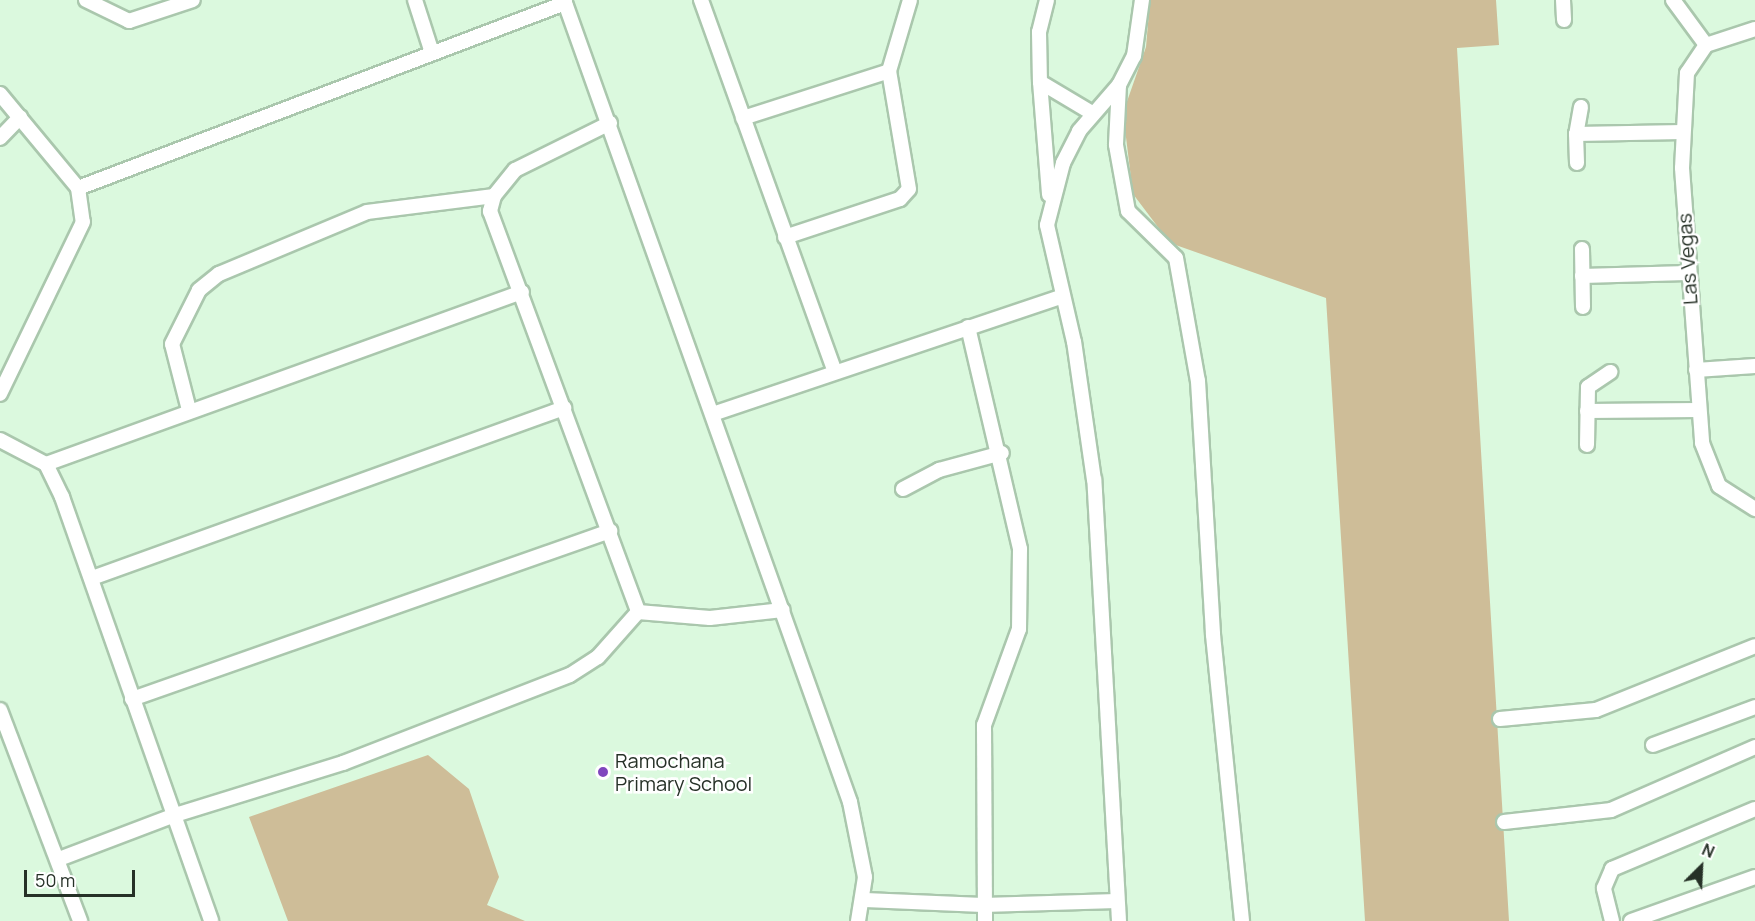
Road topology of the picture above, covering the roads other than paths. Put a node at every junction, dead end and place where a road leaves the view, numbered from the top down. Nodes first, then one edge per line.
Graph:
1 (86, 0) edge
2 (193, 0) edge
3 (415, 0) edge
4 (702, 0) edge
5 (910, 0) edge
6 (1047, 0) edge
7 (1142, 0) edge
8 (1563, 0) edge
9 (1673, 0) edge
10 (565, 2) edge
11 (1564, 20) dead end
12 (1755, 28) edge
13 (1706, 45) junction
14 (432, 53) junction
15 (889, 71) junction
16 (1040, 82) junction
17 (1119, 85) junction
18 (0, 94) edge
19 (1581, 107) dead end
20 (1092, 113) junction
21 (20, 117) junction
22 (743, 118) junction
23 (610, 123) junction
24 (1683, 132) junction
25 (1576, 134) junction
26 (0, 138) edge
27 (1577, 163) dead end
28 (78, 188) junction
29 (494, 196) junction
30 (1050, 202) junction
31 (785, 237) junction
32 (1582, 249) dead end
33 (1688, 273) junction
34 (1582, 276) junction
35 (522, 292) junction
36 (1061, 297) junction
37 (1583, 307) dead end
38 (968, 327) junction
39 (1755, 366) edge
40 (1696, 370) junction
41 (835, 372) junction
42 (1610, 372) dead end
43 (0, 394) edge
44 (564, 408) junction
45 (189, 410) junction
46 (1699, 410) junction
47 (1587, 411) junction
48 (713, 414) junction
49 (0, 440) edge
50 (1587, 445) dead end
51 (1002, 453) junction
52 (46, 464) junction
53 (903, 489) dead end
54 (1755, 509) edge
55 (610, 531) junction
56 (92, 578) junction
57 (783, 610) junction
58 (638, 612) junction
59 (1755, 646) edge
60 (132, 699) junction
61 (1755, 707) edge
62 (0, 710) edge
63 (1500, 719) dead end
64 (1653, 745) dead end
65 (1755, 747) edge
66 (1755, 809) edge
67 (175, 815) junction
68 (1504, 822) dead end
69 (59, 859) junction
70 (1755, 878) edge
71 (865, 900) junction
72 (1117, 901) junction
73 (983, 906) junction
74 (81, 921) edge
75 (211, 921) edge
76 (858, 921) edge
77 (985, 921) edge
78 (1119, 921) edge
79 (1242, 921) edge
80 (1612, 921) edge
81 (1631, 921) edge

1 - 2 street
3 - 14 street
4 - 22 street
5 - 15 street
6 - 16 street
7 - 17 street
8 - 11 street
9 - 13 street
10 - 14 street
10 - 23 street
12 - 13 street
13 - 24 street, Las Vegas
14 - 28 street
15 - 22 street
15 - 31 street
16 - 20 street
16 - 30 street
17 - 20 street
17 - 79 street
18 - 21 street
19 - 25 street
20 - 30 street
21 - 26 street
21 - 28 street
22 - 31 street
23 - 29 street
23 - 48 street
24 - 25 street
24 - 33 street, Las Vegas
25 - 27 street
28 - 43 street
29 - 35 street
29 - 45 street
30 - 36 street
31 - 41 street
32 - 34 street
33 - 34 street
33 - 40 street, Las Vegas
34 - 37 street
35 - 44 street
35 - 45 street
36 - 38 street
36 - 72 street
38 - 41 street
38 - 51 street
39 - 40 street
40 - 46 street, Las Vegas
41 - 48 street
42 - 47 street
44 - 55 street
44 - 56 street
45 - 52 street
46 - 47 street
46 - 54 street, Las Vegas
47 - 50 street
48 - 57 street
49 - 52 street
51 - 53 street
51 - 73 street
52 - 56 street
55 - 58 street
55 - 60 street
56 - 60 street
57 - 58 street
57 - 71 street
58 - 67 street
59 - 63 street
60 - 67 street
61 - 64 street
62 - 69 street
65 - 68 street
66 - 80 street
67 - 69 street
67 - 75 street
69 - 74 street
70 - 81 street
71 - 73 street
71 - 76 street
72 - 73 street
72 - 78 street
73 - 77 street

